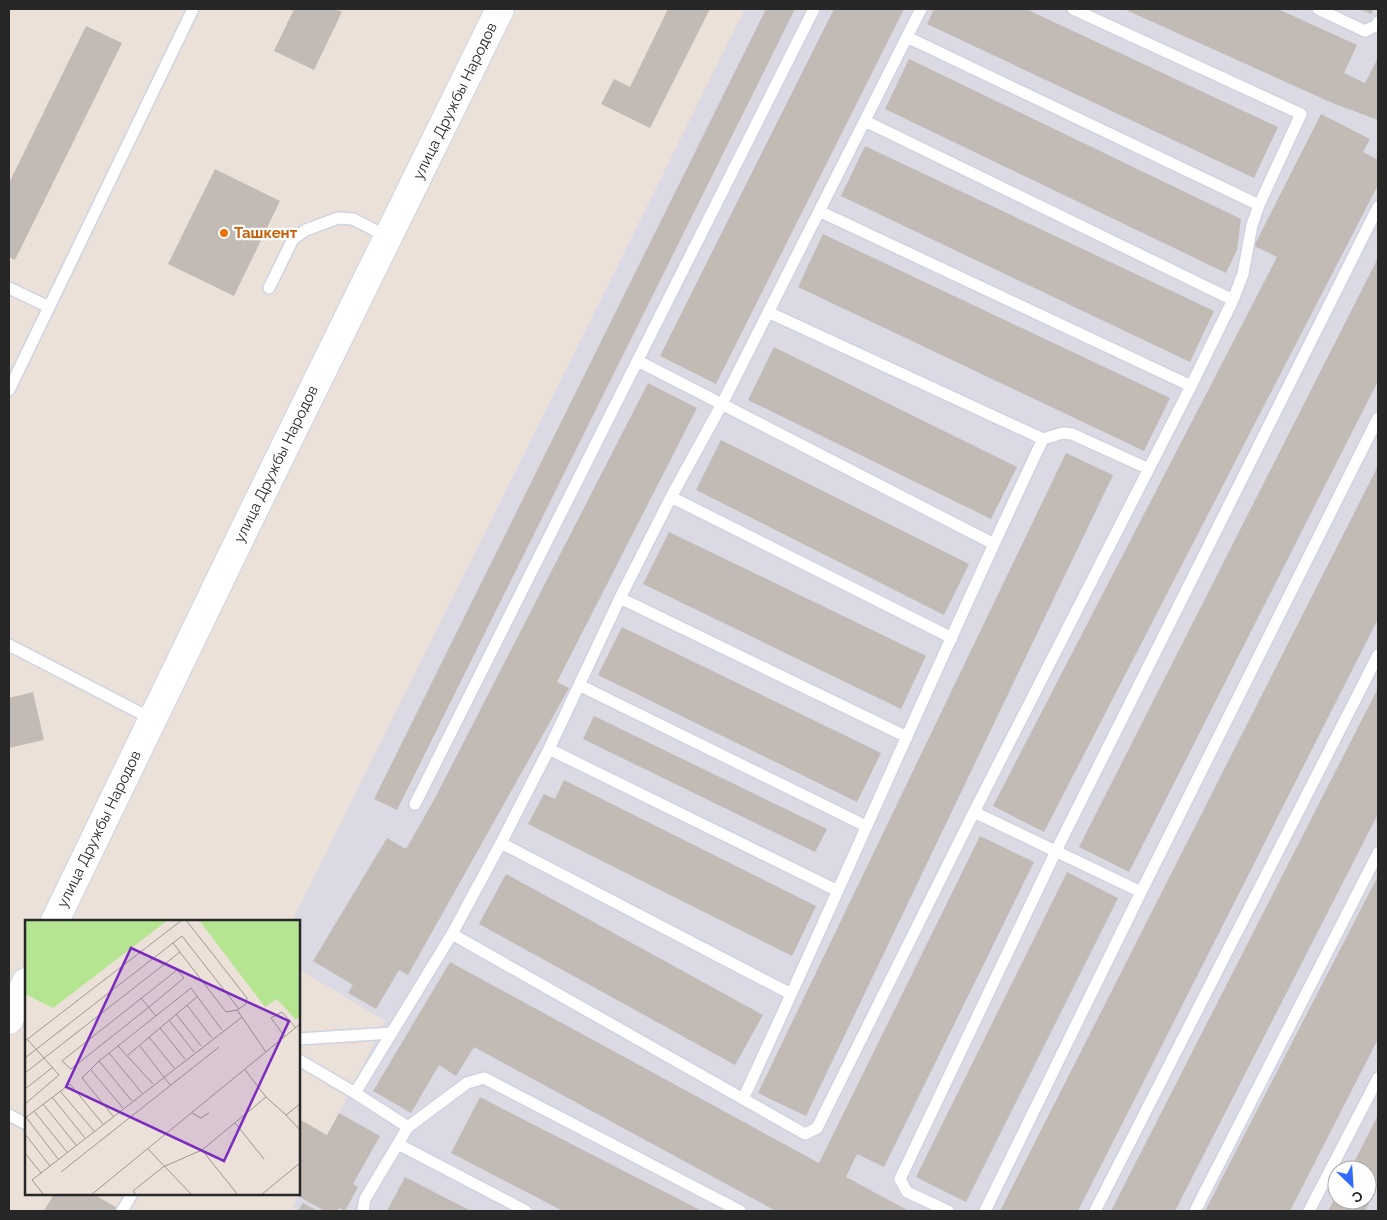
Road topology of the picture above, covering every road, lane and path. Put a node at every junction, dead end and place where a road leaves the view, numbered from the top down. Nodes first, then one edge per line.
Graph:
1 (193, 9) edge
2 (500, 9) edge
3 (814, 9) edge
4 (921, 9) edge
5 (1073, 9) edge
6 (1318, 9) edge
7 (1378, 22) edge
8 (907, 37) junction
9 (864, 120) junction
10 (1258, 204) junction
11 (1378, 207) edge
12 (819, 211) junction
13 (388, 237) junction
14 (9, 288) edge
15 (269, 288) dead end
16 (1233, 300) junction
17 (49, 307) junction
18 (768, 312) junction
19 (638, 361) junction
20 (1191, 386) junction
21 (9, 390) edge
22 (722, 404) junction
23 (1378, 418) edge
24 (1043, 439) junction
25 (1149, 469) junction
26 (672, 497) junction
27 (994, 544) junction
28 (620, 598) junction
29 (952, 638) junction
30 (9, 645) edge
31 (1378, 655) edge
32 (579, 685) junction
33 (152, 719) junction
34 (907, 737) junction
35 (549, 749) junction
36 (415, 804) dead end
37 (974, 812) junction
38 (866, 826) junction
39 (501, 843) junction
40 (1056, 851) junction
41 (1378, 853) edge
42 (838, 891) junction
43 (1140, 892) junction
44 (56, 920) edge
45 (452, 934) junction
46 (25, 984) edge
47 (791, 994) junction
48 (9, 1020) edge
49 (392, 1033) junction
50 (300, 1039) edge
51 (300, 1061) edge
52 (1378, 1078) edge
53 (355, 1093) junction
54 (742, 1099) junction
55 (9, 1114) edge
56 (25, 1123) edge
57 (408, 1127) junction
58 (398, 1144) junction
59 (131, 1195) edge
60 (122, 1211) edge
61 (363, 1211) edge
62 (526, 1211) edge
63 (740, 1211) edge
64 (948, 1211) edge
65 (985, 1211) edge
66 (1095, 1211) edge
67 (1195, 1211) edge
68 (1309, 1211) edge

1 - 17 lane
2 - 13 main road, улица Дружбы Народов
3 - 19 lane
4 - 8 lane
5 - 10 lane
6 - 7 lane
8 - 9 lane
8 - 10 lane
9 - 12 lane
9 - 16 lane
10 - 16 lane
11 - 40 lane
12 - 18 lane
12 - 20 lane
13 - 15 lane
13 - 33 main road, улица Дружбы Народов
14 - 17 lane
16 - 20 lane
17 - 21 lane
18 - 22 lane
18 - 24 lane
19 - 22 lane
19 - 36 lane
20 - 25 lane
22 - 26 lane
22 - 27 lane
23 - 43 lane
24 - 25 lane
24 - 27 lane
25 - 37 lane
26 - 28 lane
26 - 29 lane
27 - 29 lane
28 - 32 lane
28 - 34 lane
29 - 34 lane
30 - 33 lane
31 - 66 lane
32 - 35 lane
32 - 38 lane
33 - 44 main road, улица Дружбы Народов
34 - 38 lane
35 - 39 lane
35 - 42 lane
37 - 40 lane
37 - 54 lane
38 - 42 lane
39 - 45 lane
39 - 47 lane
40 - 43 lane
40 - 64 lane
41 - 67 lane
42 - 47 lane
43 - 65 lane
45 - 49 lane
45 - 54 lane
46 - 48 main road
47 - 54 lane
49 - 50 lane
49 - 53 lane
51 - 53 lane
52 - 68 lane
53 - 57 lane
55 - 56 lane
57 - 58 lane
57 - 63 lane
58 - 61 lane
58 - 62 lane
59 - 60 lane

